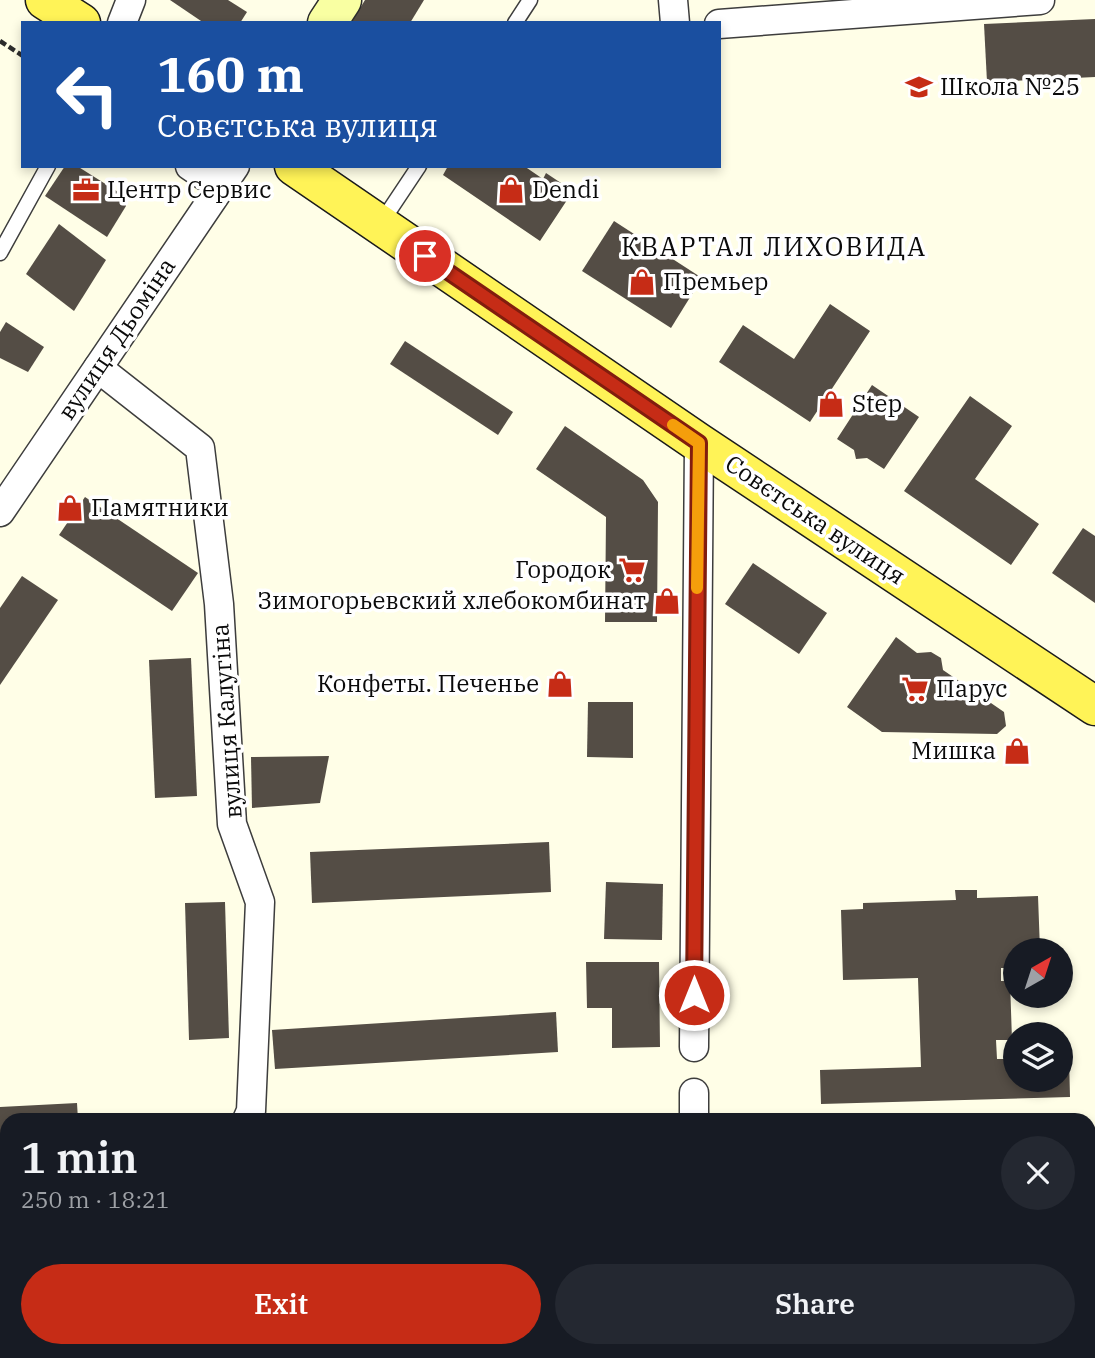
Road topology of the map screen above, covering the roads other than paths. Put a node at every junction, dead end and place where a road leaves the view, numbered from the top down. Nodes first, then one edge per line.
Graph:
1 (45, 0) edge
2 (131, 0) edge
3 (342, 0) edge
4 (530, 0) edge
5 (673, 0) edge
6 (1040, 0) edge
7 (77, 21) edge
8 (123, 21) edge
9 (328, 21) edge
10 (516, 21) edge
11 (675, 21) edge
12 (721, 24) edge
13 (47, 168) edge
14 (197, 168) edge
15 (296, 168) edge
16 (418, 168) edge
17 (228, 177) edge
18 (380, 225) junction
19 (0, 253) edge
20 (98, 368) junction
21 (699, 443) junction
22 (0, 512) edge
23 (1095, 706) edge
24 (694, 1047) dead end
25 (250, 1113) edge

1 - 7 main road
2 - 8 street
3 - 9 street
4 - 10 lane
5 - 11 street
6 - 12 street
13 - 19 lane
14 - 17 street
15 - 18 main road, Совєтська вулиця
16 - 18 lane
17 - 20 street, вулиця Дьоміна
18 - 21 main road, Совєтська вулиця
20 - 22 street, вулиця Дьоміна
20 - 25 street, вулиця Калугіна
21 - 23 main road, Совєтська вулиця
21 - 24 street

